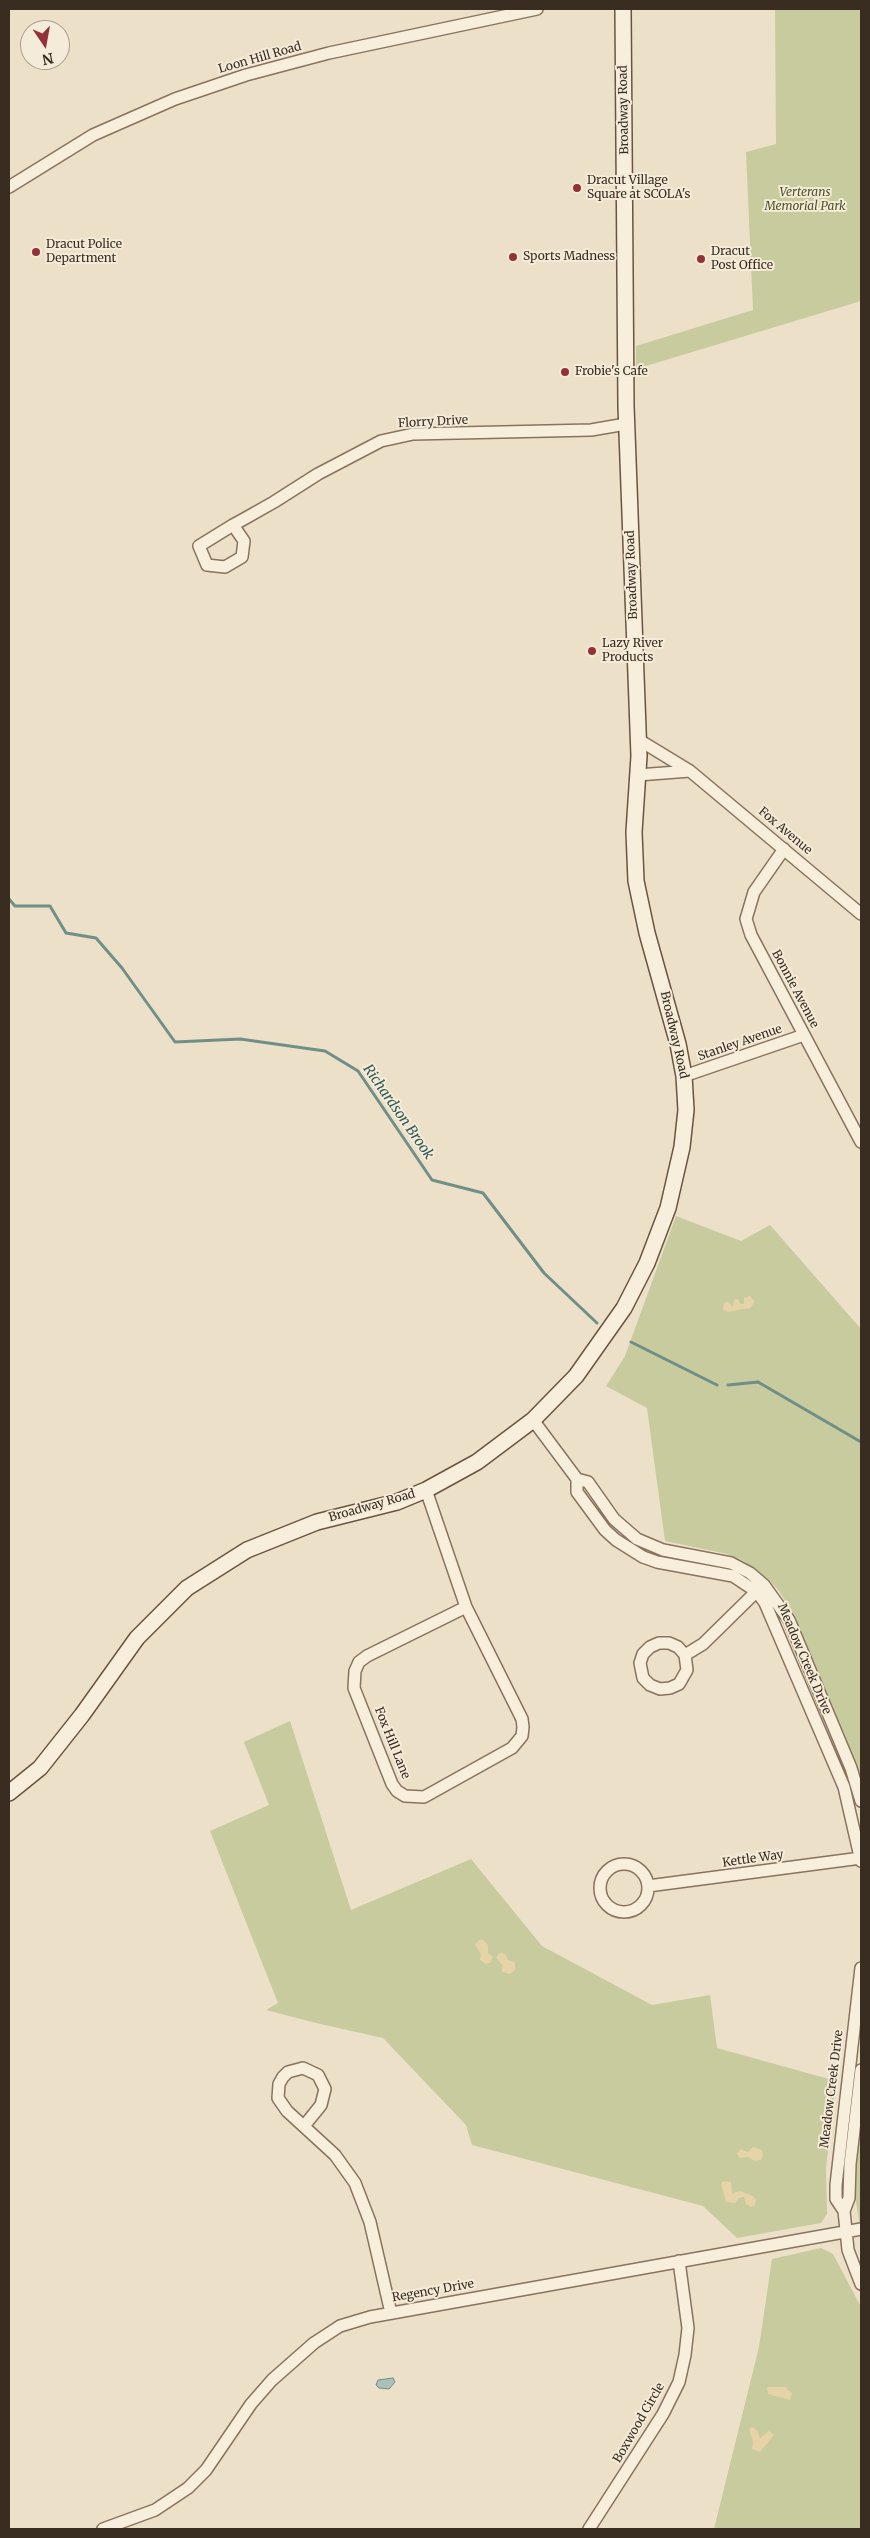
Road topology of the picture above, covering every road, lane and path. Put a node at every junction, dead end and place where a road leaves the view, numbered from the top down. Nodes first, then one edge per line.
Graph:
1 (537, 9) edge
2 (623, 9) edge
3 (9, 187) edge
4 (626, 424) junction
5 (233, 526) dead end
6 (639, 740) junction
7 (690, 771) junction
8 (638, 774) junction
9 (784, 848) junction
10 (861, 914) edge
11 (804, 1035) junction
12 (684, 1076) junction
13 (861, 1142) edge
14 (533, 1420) junction
15 (577, 1479) junction
16 (426, 1490) junction
17 (685, 1554) junction
18 (683, 1566) junction
19 (760, 1588) junction
20 (466, 1607) junction
21 (685, 1655) junction
22 (832, 1723) junction
23 (819, 1728) junction
24 (9, 1793) edge
25 (861, 1801) edge
26 (861, 1859) edge
27 (648, 1886) junction
28 (861, 1968) edge
29 (856, 2049) edge
30 (861, 2070) edge
31 (304, 2126) junction
32 (844, 2211) junction
33 (861, 2229) edge
34 (846, 2231) junction
35 (679, 2261) junction
36 (861, 2284) edge
37 (392, 2313) junction
38 (103, 2529) edge
39 (589, 2529) edge

1 - 3 street, Loon Hill Road
2 - 4 main road, Broadway Road
4 - 5 street, Florry Drive
4 - 6 main road, Broadway Road
6 - 7 street, Fox Avenue
6 - 8 main road, Broadway Road
7 - 8 street
7 - 9 street, Fox Avenue
8 - 12 main road, Broadway Road
9 - 10 street, Fox Avenue
9 - 11 street, Bonnie Avenue
11 - 12 street, Stanley Avenue
11 - 13 street, Bonnie Avenue
12 - 14 main road, Broadway Road
14 - 15 street, Meadow Creek Drive
14 - 16 main road, Broadway Road
15 - 17 street, Meadow Creek Drive
15 - 18 street, Meadow Creek Drive
16 - 20 street, Fox Hill Lane
16 - 24 main road, Broadway Road
17 - 18 street
17 - 19 street, Meadow Creek Drive
18 - 19 street, Meadow Creek Drive
19 - 21 street
19 - 22 street, Meadow Creek Drive
19 - 23 street, Meadow Creek Drive
20 - 20 street, Fox Hill Lane
21 - 21 street
22 - 23 street, Meadow Creek Drive
22 - 25 street, Meadow Creek Drive
23 - 26 street, Meadow Creek Drive
26 - 27 street, Kettle Way
27 - 27 street
28 - 29 street, Meadow Creek Drive
29 - 32 street, Meadow Creek Drive
30 - 32 street, Meadow Creek Drive
31 - 31 street
31 - 37 street
32 - 34 street, Meadow Creek Drive
33 - 34 street, Regency Drive
34 - 35 street, Regency Drive
34 - 36 street, Meadow Creek Drive
35 - 37 street, Regency Drive
35 - 39 street, Boxwood Circle
37 - 38 street, Regency Drive

